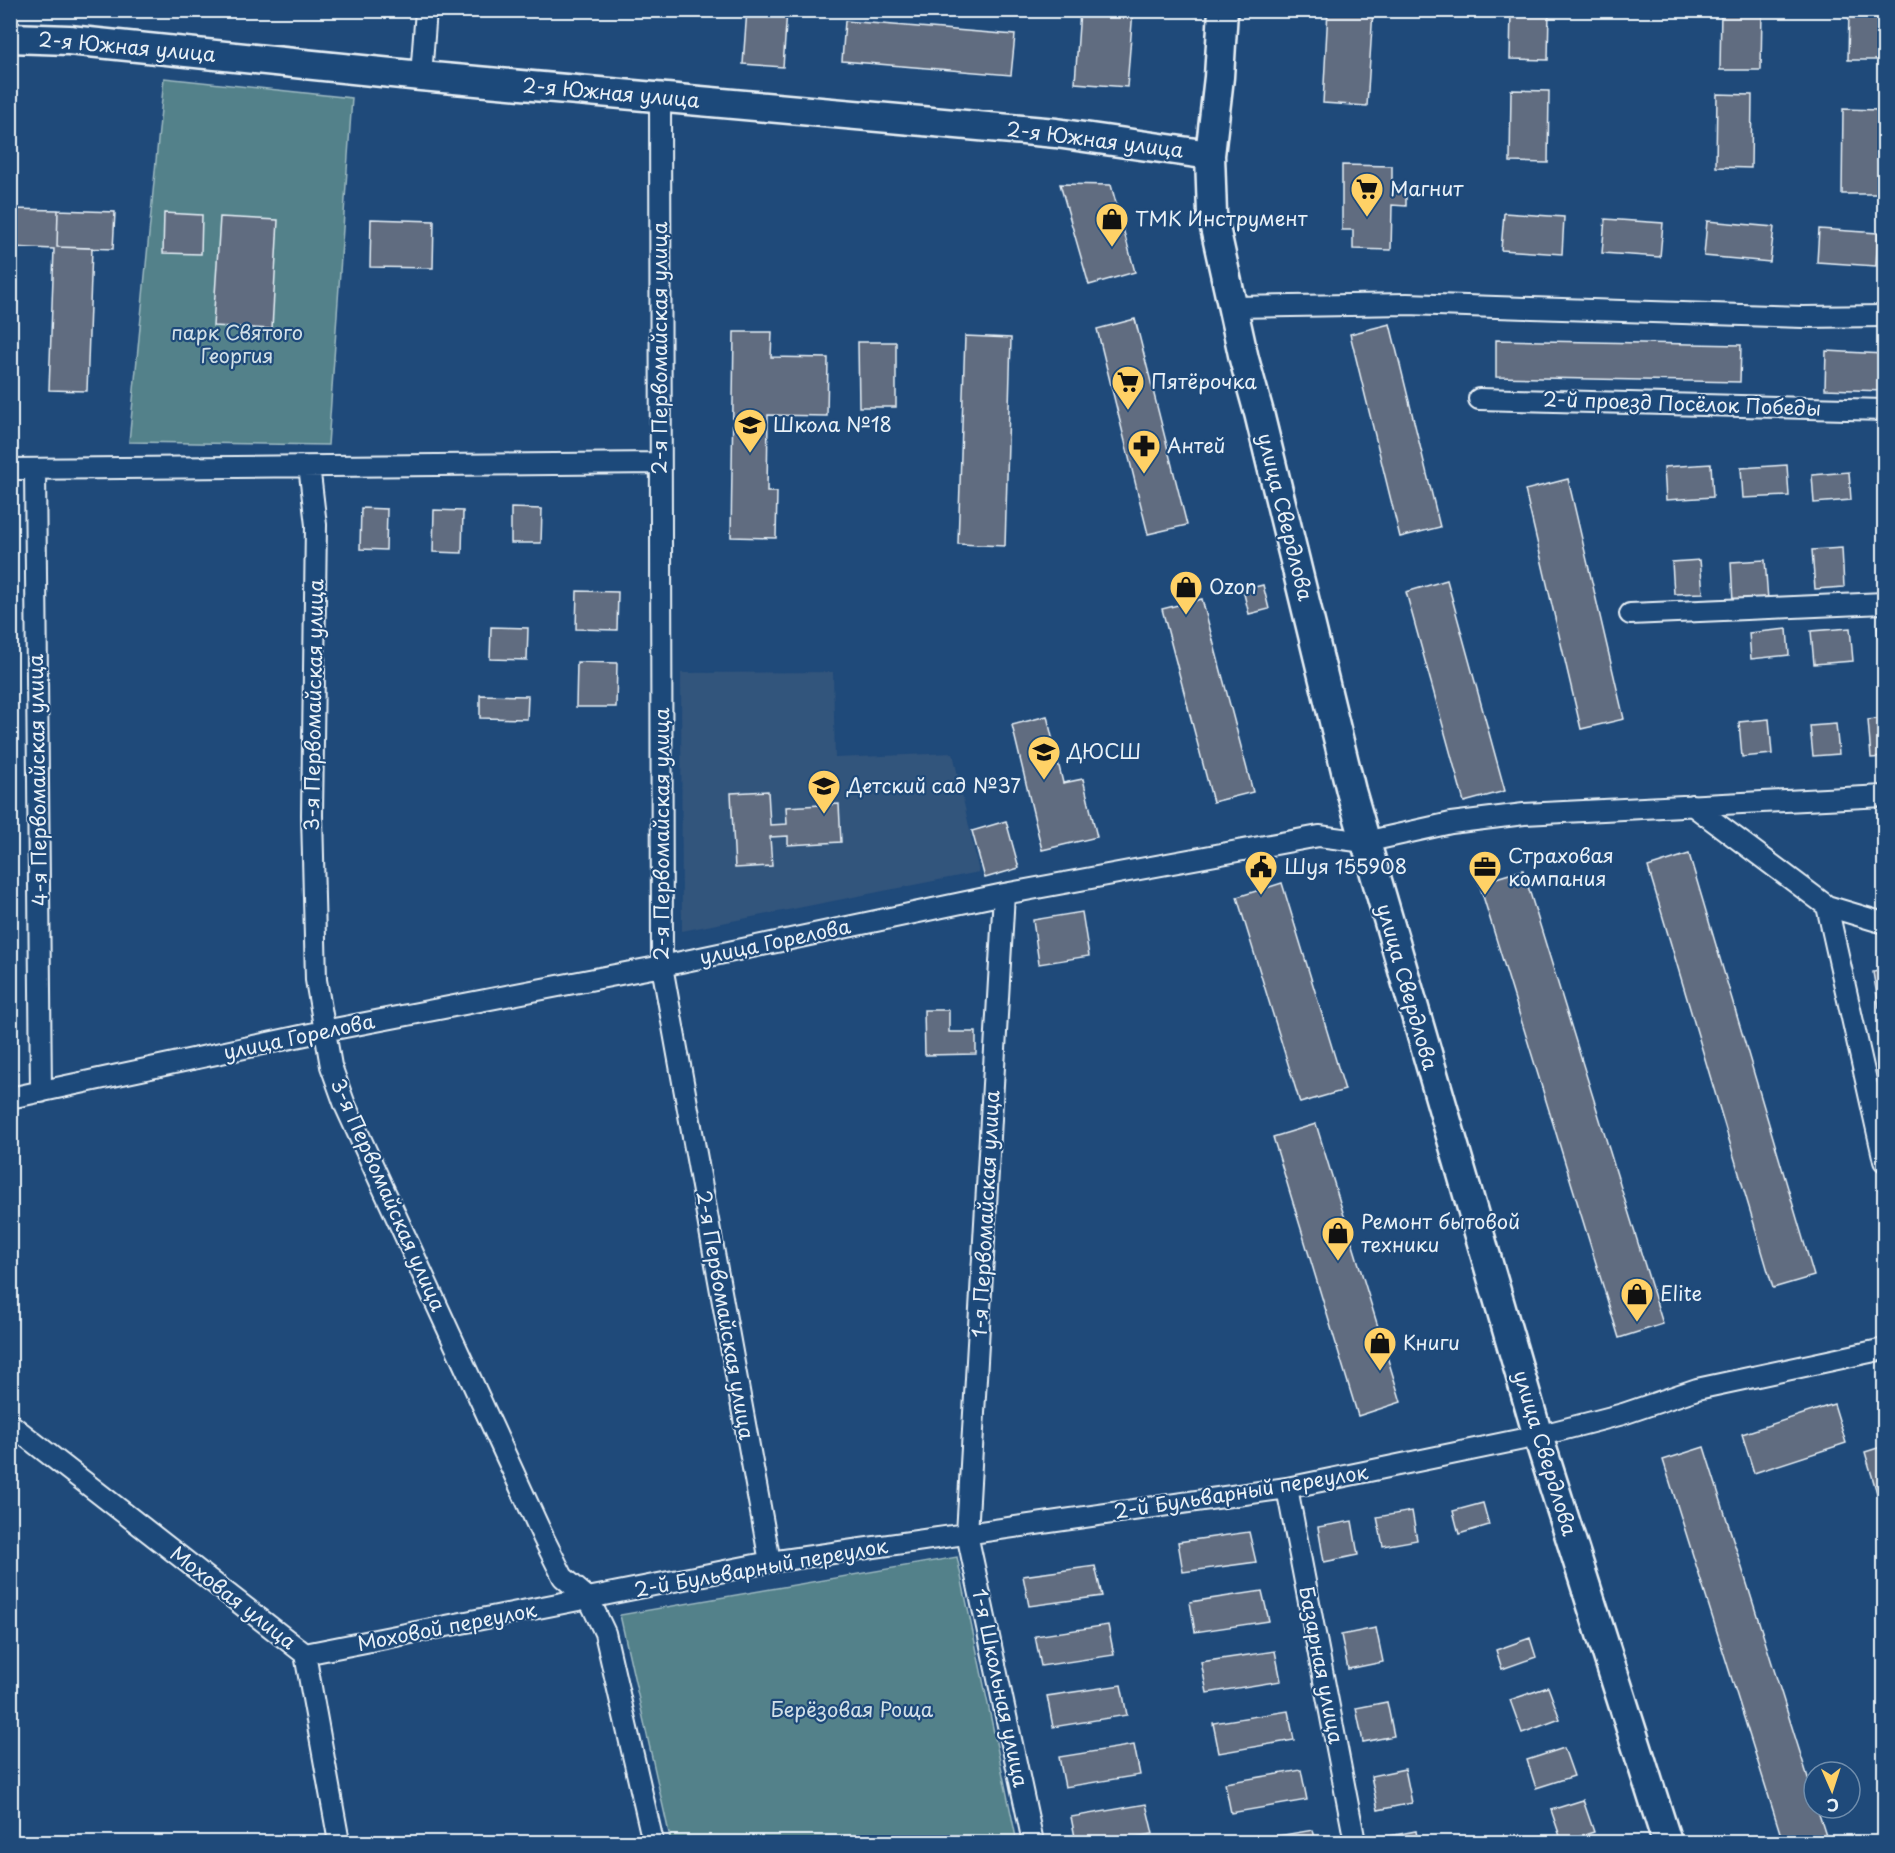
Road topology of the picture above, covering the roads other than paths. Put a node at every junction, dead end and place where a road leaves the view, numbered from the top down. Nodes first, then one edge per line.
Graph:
1 (426, 10) edge
2 (1223, 10) edge
3 (10, 38) edge
4 (422, 76) junction
5 (660, 97) junction
6 (1210, 155) junction
7 (1233, 307) junction
8 (1884, 316) edge
9 (1479, 399) dead end
10 (1884, 410) edge
11 (660, 463) junction
12 (314, 468) junction
13 (10, 469) edge
14 (35, 469) junction
15 (1884, 603) edge
16 (1629, 614) dead end
17 (1884, 796) edge
18 (1692, 805) junction
19 (1365, 842) junction
20 (1004, 894) junction
21 (1827, 906) junction
22 (1884, 923) edge
23 (662, 966) junction
24 (324, 1031) junction
25 (41, 1092) junction
26 (10, 1098) edge
27 (1884, 1161) edge
28 (1884, 1349) edge
29 (10, 1424) edge
30 (1538, 1436) junction
31 (1287, 1488) junction
32 (967, 1534) junction
33 (770, 1562) junction
34 (589, 1599) junction
35 (305, 1654) junction
36 (339, 1842) edge
37 (653, 1842) edge
38 (1033, 1842) edge
39 (1355, 1842) edge
40 (1667, 1842) edge

1 - 4 street
2 - 6 main road, улица Свердлова
3 - 4 main road, 2-я Южная улица
4 - 5 main road, 2-я Южная улица
5 - 6 main road, 2-я Южная улица
5 - 11 street, 2-я Первомайская улица
6 - 7 main road, улица Свердлова
7 - 8 street
7 - 19 main road, улица Свердлова
9 - 10 street, 2-й проезд Посёлок Победы
11 - 12 street
11 - 23 street, 2-я Первомайская улица
12 - 14 street
12 - 24 street, 3-я Первомайская улица
13 - 14 street
14 - 25 street, 4-я Первомайская улица
15 - 16 street
17 - 18 street, улица Горелова
18 - 19 street, улица Горелова
18 - 21 street
19 - 20 street, улица Горелова
19 - 30 main road, улица Свердлова
20 - 23 street, улица Горелова
20 - 32 street, 1-я Первомайская улица
21 - 22 street
21 - 27 street
23 - 24 street, улица Горелова
23 - 33 street, 2-я Первомайская улица
24 - 25 street, улица Горелова
24 - 34 street, 3-я Первомайская улица
25 - 26 street, улица Горелова
28 - 30 street, 2-й Бульварный переулок
29 - 35 street, Моховая улица
30 - 31 street, 2-й Бульварный переулок
30 - 40 main road, улица Свердлова
31 - 32 street, 2-й Бульварный переулок
31 - 39 street, Базарная улица
32 - 33 street, 2-й Бульварный переулок
32 - 38 street, 1-я Школьная улица
33 - 34 street, 2-й Бульварный переулок
34 - 35 street, Моховой переулок
34 - 37 street
35 - 36 street, Моховая улица

